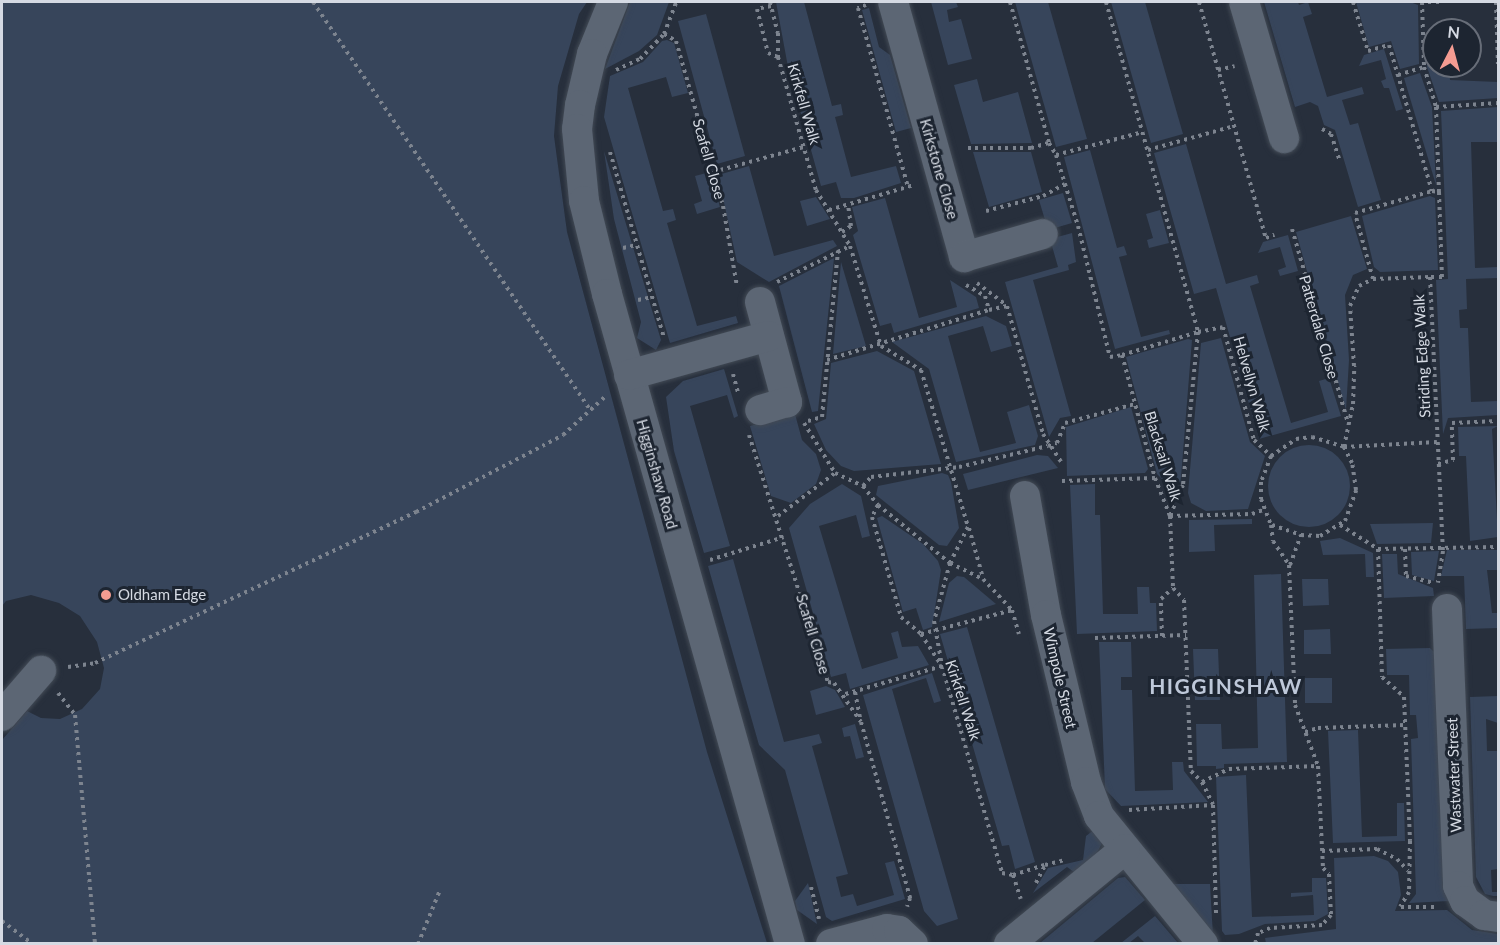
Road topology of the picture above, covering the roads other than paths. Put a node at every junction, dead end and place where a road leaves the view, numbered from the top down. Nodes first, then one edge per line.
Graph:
1 (613, 2) edge
2 (892, 2) edge
3 (1244, 2) edge
4 (1284, 138) dead end
5 (1043, 234) dead end
6 (749, 297) road end
7 (769, 336) junction
8 (629, 375) junction
9 (749, 412) road end
10 (1025, 496) dead end
11 (1442, 596) road end
12 (41, 671) road end
13 (2, 716) edge
14 (1125, 849) junction
15 (1498, 916) edge
16 (826, 933) edge
17 (1210, 933) edge
18 (906, 937) edge
19 (790, 944) edge
20 (1009, 944) edge

1 - 8 street, Higginshaw Road
2 - 5 street, Kirkstone Close
3 - 4 street
6 - 7 street
7 - 8 street
7 - 9 street
8 - 19 street, Higginshaw Road
10 - 14 street, Wimpole Street
11 - 15 street, Wastwater Street
12 - 13 street
14 - 17 street, Wimpole Street
14 - 20 street
16 - 18 street

